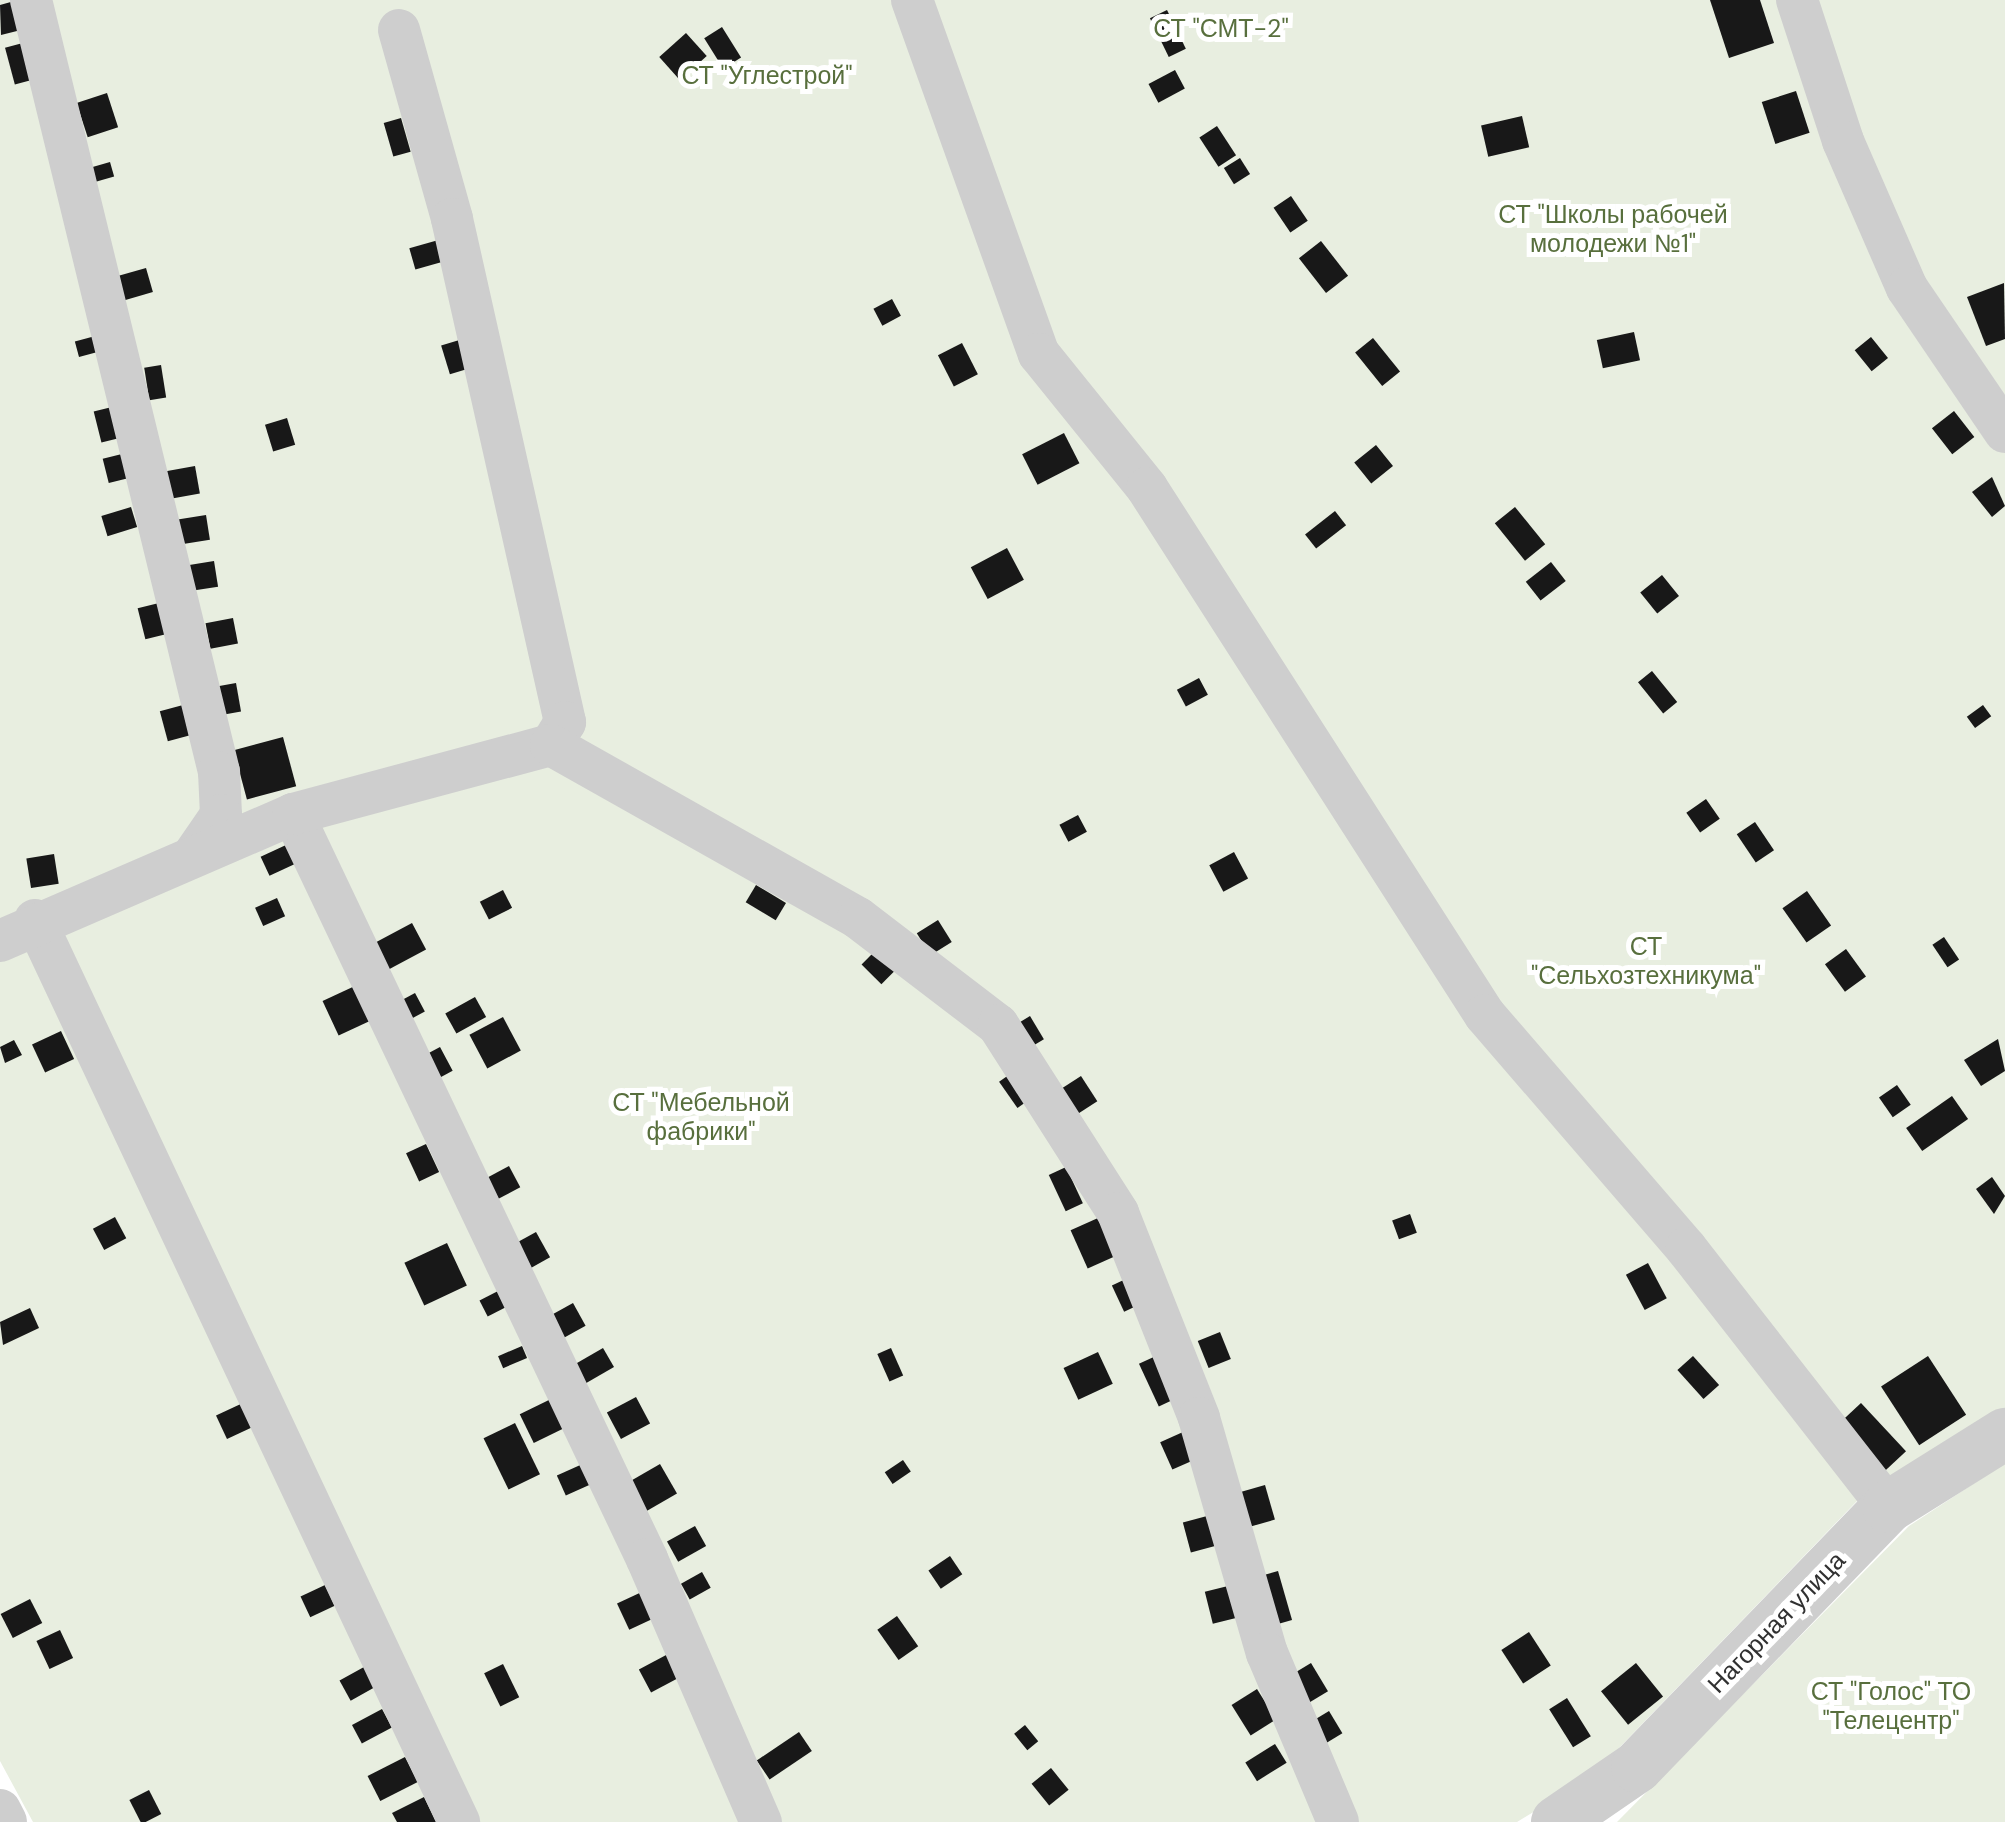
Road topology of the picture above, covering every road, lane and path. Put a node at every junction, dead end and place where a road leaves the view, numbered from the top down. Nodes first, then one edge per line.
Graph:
1 (31, 0) edge
2 (912, 0) edge
3 (1797, 0) edge
4 (399, 30) dead end
5 (2005, 432) edge
6 (551, 745) junction
7 (293, 814) junction
8 (195, 853) junction
9 (18, 931) edge
10 (2005, 1434) edge
11 (1888, 1506) junction
12 (0, 1810) edge
13 (6, 1822) edge
14 (459, 1822) edge
15 (761, 1822) edge
16 (1338, 1822) edge
17 (1557, 1822) edge

1 - 8 street
2 - 11 street
3 - 5 street
4 - 6 street
6 - 7 street
6 - 16 street
7 - 8 street
7 - 15 street
8 - 9 street
9 - 14 street
10 - 11 street, Нагорная улица
11 - 17 street, Нагорная улица
12 - 13 street

